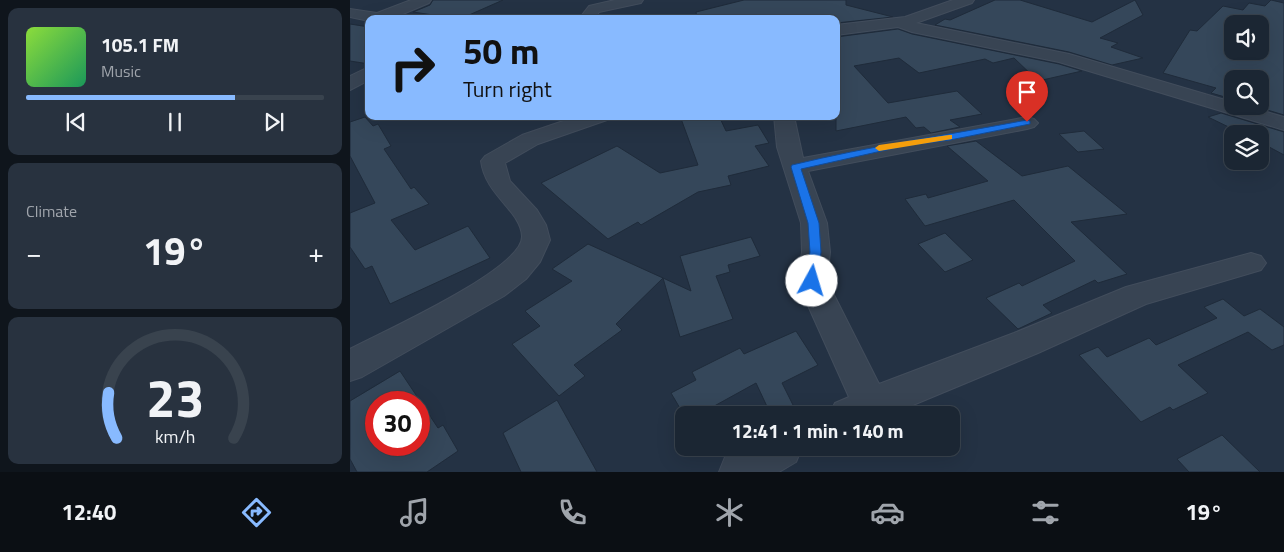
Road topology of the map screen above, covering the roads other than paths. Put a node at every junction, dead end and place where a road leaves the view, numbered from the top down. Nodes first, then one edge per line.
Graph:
1 (424, 0) edge
2 (636, 0) edge
3 (967, 0) edge
4 (350, 13) edge
5 (365, 15) edge
6 (388, 15) edge
7 (589, 15) edge
8 (900, 22) junction
9 (840, 30) edge
10 (365, 75) edge
11 (350, 84) edge
12 (350, 96) edge
13 (350, 100) edge
14 (589, 120) edge
15 (784, 120) edge
16 (1027, 122) dead end
17 (1284, 124) edge
18 (796, 167) junction
19 (1251, 263) dead end
20 (350, 366) edge
21 (859, 406) edge
22 (870, 406) edge
23 (768, 456) edge
24 (740, 472) edge

1 - 6 street
2 - 7 street
3 - 8 street
4 - 5 street
8 - 9 street
8 - 17 street
10 - 11 street
12 - 13 street
14 - 20 street
15 - 18 street
16 - 18 street
18 - 21 street
19 - 22 street
23 - 24 street

